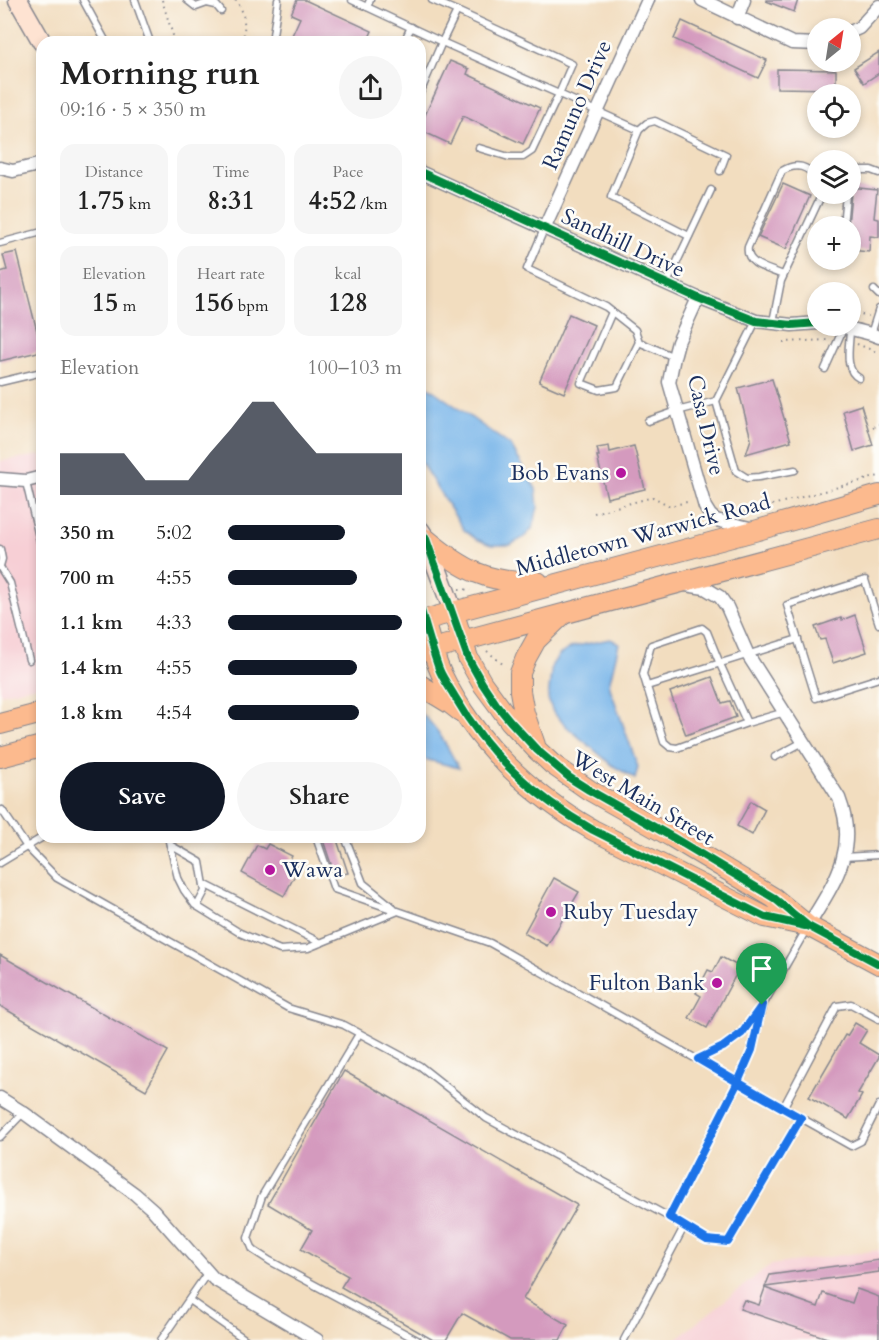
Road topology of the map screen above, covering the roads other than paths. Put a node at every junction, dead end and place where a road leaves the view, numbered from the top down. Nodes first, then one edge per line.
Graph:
1 (18, 0) edge
2 (83, 0) edge
3 (135, 0) edge
4 (187, 0) edge
5 (278, 0) edge
6 (352, 0) edge
7 (370, 0) edge
8 (432, 0) edge
9 (648, 0) edge
10 (702, 0) edge
11 (744, 0) edge
12 (879, 6) edge
13 (367, 7) junction
14 (221, 11) dead end
15 (457, 11) junction
16 (737, 18) junction
17 (861, 26) edge
18 (411, 27) junction
19 (39, 36) edge
20 (103, 36) edge
21 (148, 36) edge
22 (273, 36) edge
23 (407, 36) edge
24 (442, 42) junction
25 (807, 44) edge
26 (426, 79) edge
27 (558, 94) junction
28 (598, 111) junction
29 (639, 130) junction
30 (478, 148) dead end
31 (36, 165) edge
32 (0, 168) edge
33 (807, 169) edge
34 (861, 170) edge
35 (720, 171) dead end
36 (879, 173) edge
37 (426, 175) edge
38 (711, 190) dead end
39 (817, 204) edge
40 (544, 227) junction
41 (36, 234) edge
42 (689, 237) junction
43 (0, 243) edge
44 (783, 274) junction
45 (667, 283) junction
46 (698, 298) junction
47 (879, 309) edge
48 (612, 312) junction
49 (756, 321) junction
50 (773, 323) junction
51 (807, 324) edge
52 (875, 335) edge
53 (841, 336) edge
54 (846, 336) edge
55 (639, 342) junction
56 (674, 357) junction
57 (825, 369) dead end
58 (36, 373) edge
59 (859, 378) dead end
60 (0, 382) edge
61 (716, 401) junction
62 (677, 411) junction
63 (648, 421) dead end
64 (795, 470) dead end
65 (36, 478) edge
66 (0, 480) edge
67 (26, 481) junction
68 (879, 495) edge
69 (36, 524) edge
70 (879, 529) edge
71 (758, 530) junction
72 (426, 538) edge
73 (426, 543) edge
74 (0, 549) edge
75 (0, 567) edge
76 (570, 580) junction
77 (679, 584) junction
78 (453, 611) junction
79 (426, 615) edge
80 (562, 615) junction
81 (879, 624) edge
82 (798, 639) junction
83 (462, 641) junction
84 (426, 651) edge
85 (748, 655) junction
86 (29, 660) dead end
87 (720, 664) junction
88 (879, 678) edge
89 (647, 686) junction
90 (426, 689) edge
91 (785, 712) junction
92 (36, 715) edge
93 (466, 717) junction
94 (747, 723) junction
95 (0, 724) edge
96 (804, 742) junction
97 (36, 748) edge
98 (537, 750) junction
99 (0, 757) edge
100 (775, 757) dead end
101 (0, 811) edge
102 (36, 841) edge
103 (169, 843) edge
104 (320, 843) edge
105 (347, 843) edge
106 (170, 846) junction
107 (27, 847) junction
108 (351, 853) junction
109 (342, 855) dead end
110 (879, 855) edge
111 (843, 857) junction
112 (0, 863) edge
113 (204, 884) junction
114 (197, 906) junction
115 (398, 912) junction
116 (808, 926) junction
117 (321, 943) junction
118 (879, 964) edge
119 (762, 1005) junction
120 (879, 1019) edge
121 (359, 1034) junction
122 (698, 1059) junction
123 (738, 1082) junction
124 (0, 1100) edge
125 (879, 1106) edge
126 (783, 1108) junction
127 (24, 1113) junction
128 (801, 1118) junction
129 (0, 1137) edge
130 (669, 1217) junction
131 (684, 1227) junction
132 (208, 1272) junction
133 (189, 1300) junction
134 (161, 1340) edge
135 (246, 1340) edge
136 (317, 1340) edge
137 (417, 1340) edge
138 (624, 1340) edge

1 - 19 main road
2 - 20 lane
3 - 21 lane
4 - 14 lane
5 - 22 lane
6 - 13 lane
7 - 13 lane
8 - 15 lane
9 - 28 street, Ramuno Drive
10 - 16 street
11 - 16 street
12 - 17 street
13 - 18 lane
15 - 24 lane
15 - 27 lane
16 - 25 street
18 - 23 lane
18 - 24 lane
24 - 26 lane
24 - 27 lane
27 - 28 lane
27 - 30 lane
28 - 29 lane
28 - 40 street, Ramuno Drive
29 - 35 lane
29 - 42 lane
31 - 32 street
33 - 44 lane
34 - 36 lane
37 - 40 street, Sandhill Drive
38 - 42 lane
39 - 44 lane
40 - 45 street, Sandhill Drive
40 - 48 lane
41 - 43 lane
42 - 45 lane
44 - 50 lane
45 - 46 street, Sandhill Drive
46 - 49 street, Sandhill Drive
46 - 56 street, Casa Drive
47 - 52 lane
48 - 55 lane
48 - 55 lane
49 - 50 street, Sandhill Drive
49 - 61 lane
50 - 51 street, Sandhill Drive
53 - 57 lane
54 - 59 lane
55 - 56 lane
56 - 62 street, Casa Drive
58 - 60 lane
61 - 62 lane
61 - 64 lane
62 - 63 lane
62 - 71 street, Casa Drive
65 - 67 street
66 - 67 street
67 - 69 lane
68 - 71 main road, Middletown Warwick Road
70 - 77 main road
71 - 76 main road, Middletown Warwick Road
72 - 76 main road
73 - 78 main road
74 - 75 lane
75 - 86 lane
76 - 78 main road, Middletown Warwick Road
77 - 80 main road
77 - 85 street
78 - 79 main road, Middletown Warwick Road
78 - 83 main road, West Main Street
80 - 83 main road
80 - 98 main road
81 - 82 lane
82 - 85 lane
82 - 88 lane
83 - 84 main road
83 - 98 main road, West Main Street
84 - 93 main road, West Main Street
85 - 87 lane
85 - 91 street
87 - 89 lane
87 - 89 lane
87 - 94 lane
89 - 94 lane
90 - 93 main road
91 - 94 lane
91 - 96 street
92 - 95 main road
93 - 116 main road, West Main Street
96 - 100 lane
96 - 111 street
97 - 99 main road
98 - 116 main road, West Main Street
101 - 107 lane
102 - 107 lane
103 - 106 lane
104 - 115 lane
105 - 108 lane
106 - 113 lane
106 - 114 lane
107 - 112 lane
107 - 121 lane
108 - 109 lane
108 - 115 lane
110 - 111 lane
111 - 116 street
113 - 114 lane
113 - 117 lane
114 - 117 lane
115 - 117 lane
115 - 122 lane
116 - 118 main road, West Main Street
116 - 119 lane
119 - 122 lane
119 - 123 lane
120 - 126 lane
121 - 130 lane
121 - 137 lane
122 - 123 lane
123 - 126 lane
123 - 130 lane
124 - 127 street
125 - 128 lane
126 - 128 lane
127 - 129 lane
127 - 132 street
128 - 131 lane
130 - 131 lane
131 - 138 lane
132 - 133 lane
132 - 136 street
133 - 134 lane
133 - 135 lane

